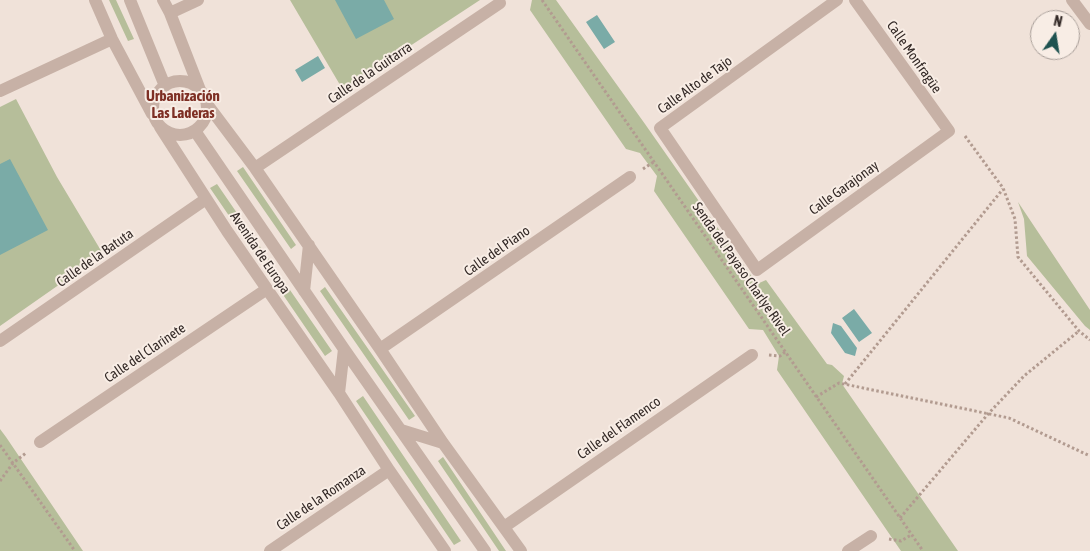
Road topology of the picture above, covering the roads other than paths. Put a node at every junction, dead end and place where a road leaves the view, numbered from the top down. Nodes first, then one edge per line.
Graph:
1 (95, 0) edge
2 (130, 0) edge
3 (163, 0) edge
4 (198, 0) edge
5 (837, 0) edge
6 (855, 0) edge
7 (1072, 0) edge
8 (500, 3) dead end
9 (170, 13) junction
10 (1090, 24) edge
11 (112, 40) junction
12 (165, 86) junction
13 (0, 90) edge
14 (200, 90) junction
15 (207, 104) junction
16 (158, 123) junction
17 (195, 131) junction
18 (949, 131) joint
19 (255, 168) junction
20 (630, 177) road end
21 (206, 199) junction
22 (309, 245) junction
23 (757, 270) joint
24 (267, 290) junction
25 (304, 291) junction
26 (0, 341) edge
27 (344, 349) junction
28 (380, 349) junction
29 (752, 355) dead end
30 (340, 393) junction
31 (401, 430) junction
32 (40, 442) road end
33 (444, 443) junction
34 (389, 470) junction
35 (504, 527) junction
36 (871, 536) road end
37 (270, 551) edge
38 (445, 551) edge
39 (486, 551) edge
40 (521, 551) edge
41 (848, 551) edge

1 - 11 street, Avenida de Europa
2 - 12 street
3 - 9 street
4 - 9 street
5 - 23 street, Calle Alto de Tajo
6 - 18 street, Calle Monfragüe
7 - 10 street
8 - 19 street, Calle de la Guitarra
9 - 14 street
11 - 13 street
11 - 16 street, Avenida de Europa
12 - 14 street
12 - 16 street
14 - 15 street
15 - 17 street
15 - 19 street
16 - 17 street
16 - 21 street, Avenida de Europa
17 - 25 street, Avenida de Europa
18 - 23 street, Calle Garajonay
19 - 22 street
20 - 28 street, Calle del Piano
21 - 24 street, Avenida de Europa
21 - 26 street, Calle de la Batuta
22 - 25 street, Avenida de Europa
22 - 28 street
24 - 30 street, Avenida de Europa
24 - 32 street, Calle del Clarinete
25 - 27 street, Avenida de Europa
27 - 30 street
27 - 31 street, Avenida de Europa
28 - 33 street
29 - 35 street, Calle del Flamenco
30 - 34 street, Avenida de Europa
31 - 33 street
31 - 39 street, Avenida de Europa
33 - 35 street
34 - 37 street, Calle de la Romanza
34 - 38 street, Avenida de Europa
35 - 40 street
36 - 41 street

